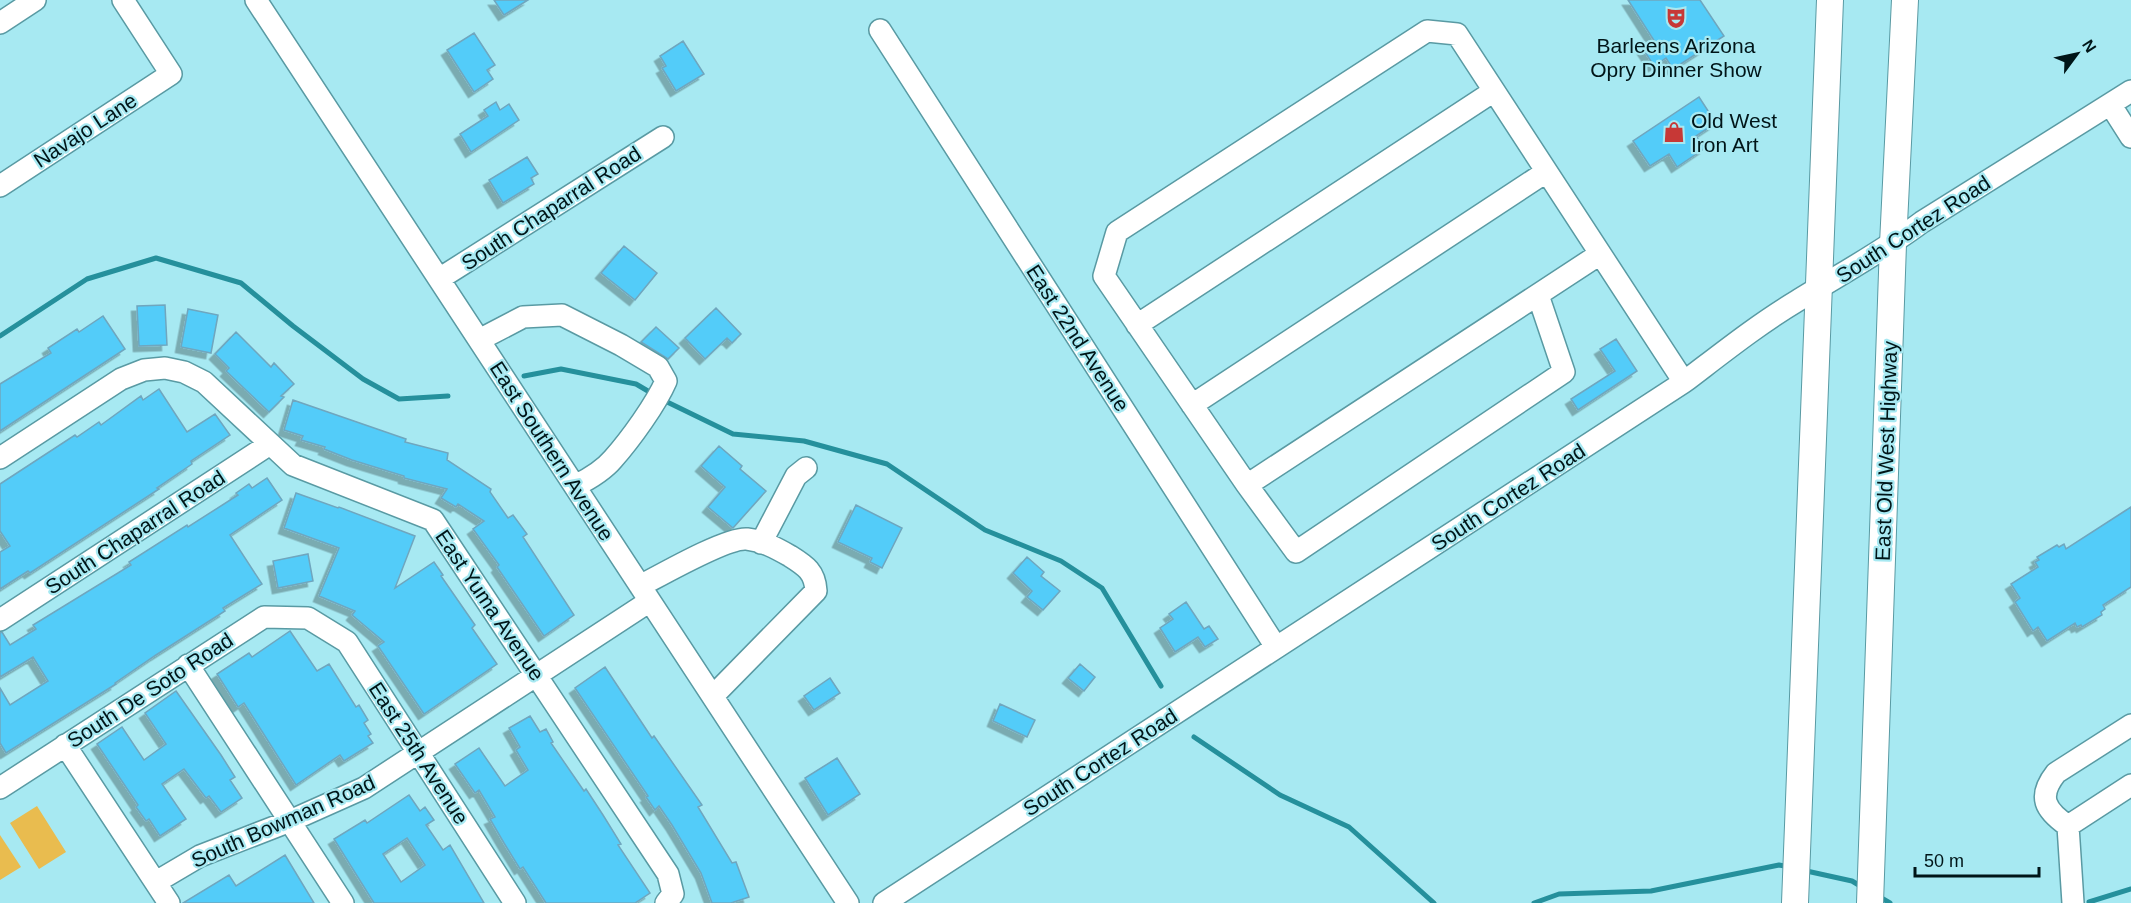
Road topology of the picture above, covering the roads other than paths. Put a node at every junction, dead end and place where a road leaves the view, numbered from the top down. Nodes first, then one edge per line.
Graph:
1 (35, 0) edge
2 (123, 0) edge
3 (256, 0) edge
4 (1830, 0) edge
5 (1905, 0) edge
6 (0, 23) edge
7 (880, 30) dead end
8 (1494, 91) junction
9 (2131, 91) edge
10 (2110, 104) junction
11 (663, 137) dead end
12 (2131, 137) edge
13 (1546, 172) junction
14 (0, 186) edge
15 (1893, 244) junction
16 (1600, 254) junction
17 (439, 279) junction
18 (1820, 288) junction
19 (1538, 295) junction
20 (1137, 325) junction
21 (479, 339) junction
22 (1684, 382) junction
23 (1192, 405) junction
24 (270, 444) junction
25 (0, 458) edge
26 (806, 468) dead end
27 (1247, 485) junction
28 (575, 486) junction
29 (761, 543) junction
30 (645, 594) junction
31 (308, 618) joint
32 (0, 620) edge
33 (1276, 647) junction
34 (188, 665) junction
35 (537, 676) junction
36 (712, 696) junction
37 (2131, 725) edge
38 (65, 745) junction
39 (418, 753) junction
40 (2131, 785) edge
41 (0, 788) edge
42 (290, 821) junction
43 (2068, 826) junction
44 (156, 882) junction
45 (1796, 893) edge
46 (1870, 894) edge
47 (670, 899) edge
48 (169, 903) edge
49 (343, 903) edge
50 (515, 903) edge
51 (848, 903) edge
52 (884, 903) edge
53 (2073, 903) edge

1 - 6 street
2 - 14 street, Navajo Lane
3 - 17 street, East Southern Avenue
4 - 18 main road
5 - 15 main road, East Old West Highway
7 - 33 street, East 22nd Avenue
8 - 13 street
8 - 20 street
8 - 20 street
9 - 10 street, South Cortez Road
10 - 12 street
10 - 15 street, South Cortez Road
11 - 17 street, South Chaparral Road
13 - 16 street
13 - 23 street
15 - 18 street, South Cortez Road
15 - 46 main road, East Old West Highway
16 - 19 street
16 - 22 street
17 - 21 street, East Southern Avenue
18 - 22 street, South Cortez Road
18 - 45 main road
19 - 27 street
19 - 27 street
20 - 23 street
21 - 28 street, East Southern Avenue
21 - 28 street
22 - 33 street, South Cortez Road
23 - 27 street
24 - 25 street, East Yuma Avenue
24 - 32 street, South Chaparral Road
24 - 35 street, East Yuma Avenue
26 - 29 street
28 - 30 street, East Southern Avenue
29 - 30 street, South Bowman Road
29 - 36 street
30 - 35 street, South Bowman Road
30 - 36 street, East Southern Avenue
31 - 34 street, South De Soto Road
31 - 39 street, East 25th Avenue
33 - 52 street, South Cortez Road
34 - 38 street, South De Soto Road
34 - 42 street
35 - 39 street, South Bowman Road
35 - 47 street, East Yuma Avenue
36 - 51 street, East Southern Avenue
37 - 43 street
38 - 41 street, South De Soto Road
38 - 44 street
39 - 42 street, South Bowman Road
39 - 50 street, East 25th Avenue
40 - 43 street
42 - 44 street, South Bowman Road
42 - 49 street
43 - 53 street
44 - 48 street

